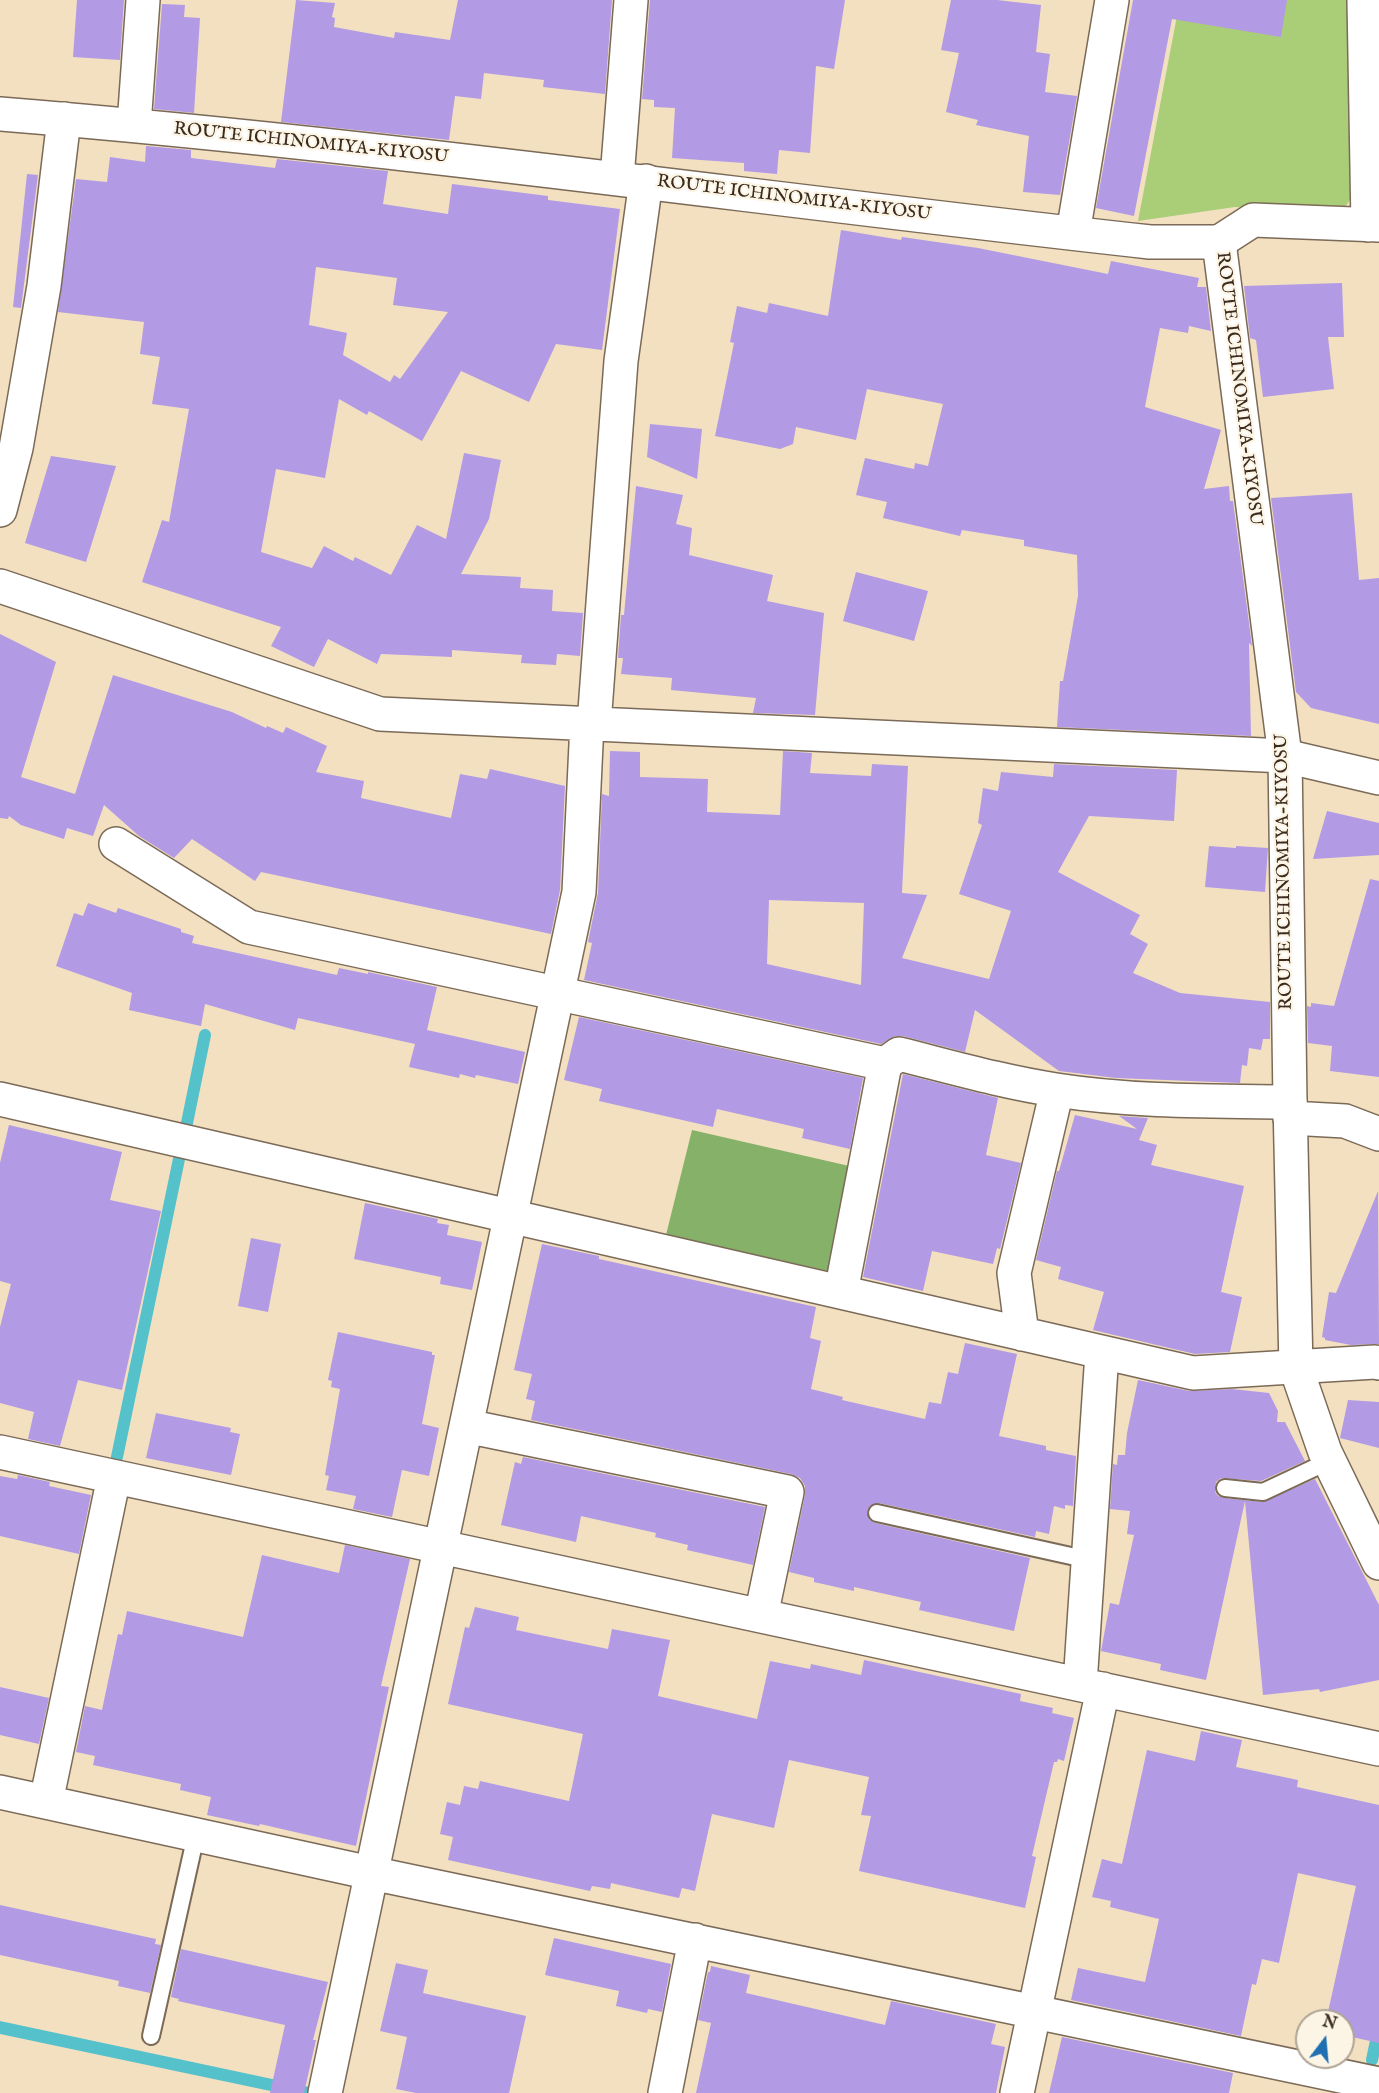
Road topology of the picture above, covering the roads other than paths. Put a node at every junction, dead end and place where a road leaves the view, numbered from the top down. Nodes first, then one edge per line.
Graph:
1 (143, 0) edge
2 (631, 0) edge
3 (1112, 0) edge
4 (1364, 0) edge
5 (0, 114) edge
6 (64, 119) junction
7 (134, 125) junction
8 (631, 180) junction
9 (1373, 225) edge
10 (1073, 233) junction
11 (1219, 242) junction
12 (0, 510) edge
13 (0, 586) edge
14 (591, 724) junction
15 (1285, 756) junction
16 (1379, 778) edge
17 (116, 844) dead end
18 (558, 992) junction
19 (885, 1064) junction
20 (1057, 1090) junction
21 (0, 1099) edge
22 (1290, 1110) junction
23 (1379, 1134) edge
24 (510, 1216) junction
25 (841, 1292) junction
26 (1022, 1334) junction
27 (1102, 1353) junction
28 (1379, 1364) edge
29 (1296, 1368) junction
30 (466, 1426) junction
31 (0, 1452) edge
32 (1329, 1461) junction
33 (114, 1477) junction
34 (1225, 1488) dead end
35 (877, 1513) dead end
36 (441, 1547) junction
37 (1089, 1560) junction
38 (1379, 1563) edge
39 (761, 1616) junction
40 (1091, 1687) junction
41 (1379, 1749) edge
42 (0, 1792) edge
43 (46, 1802) junction
44 (196, 1835) junction
45 (371, 1874) junction
46 (695, 1940) junction
47 (1035, 2011) junction
48 (151, 2036) dead end
49 (1379, 2084) edge
50 (326, 2089) edge
51 (665, 2093) edge
52 (1017, 2093) edge

1 - 7 street
2 - 8 street
3 - 10 street
4 - 9 street
5 - 6 street, ROUTE ICHINOMIYA-KIYOSU
6 - 7 street, ROUTE ICHINOMIYA-KIYOSU
6 - 12 street
7 - 8 street, ROUTE ICHINOMIYA-KIYOSU
8 - 10 street, ROUTE ICHINOMIYA-KIYOSU
8 - 14 street
9 - 11 street
10 - 11 street, ROUTE ICHINOMIYA-KIYOSU
11 - 15 street, ROUTE ICHINOMIYA-KIYOSU
13 - 14 street
14 - 15 street
14 - 18 street
15 - 16 street
15 - 22 street, ROUTE ICHINOMIYA-KIYOSU
17 - 18 street
18 - 19 street
18 - 24 street
19 - 20 street
19 - 25 street
20 - 22 street
20 - 26 street
21 - 24 street
22 - 23 street
22 - 29 street, ROUTE ICHINOMIYA-KIYOSU
24 - 25 street
24 - 30 street
25 - 26 street
26 - 27 street
27 - 29 street
27 - 37 street
28 - 29 street
29 - 32 street, ROUTE ICHINOMIYA-KIYOSU
30 - 36 street
30 - 39 street
31 - 33 street
32 - 34 lane
32 - 38 street, ROUTE ICHINOMIYA-KIYOSU
33 - 36 street
33 - 43 street
35 - 37 lane
36 - 39 street
36 - 45 street
37 - 40 street
39 - 40 street
40 - 41 street
40 - 47 street
42 - 43 street
43 - 44 street
44 - 45 street
44 - 48 lane
45 - 46 street
45 - 50 street
46 - 47 street
46 - 51 street
47 - 49 street
47 - 52 street

